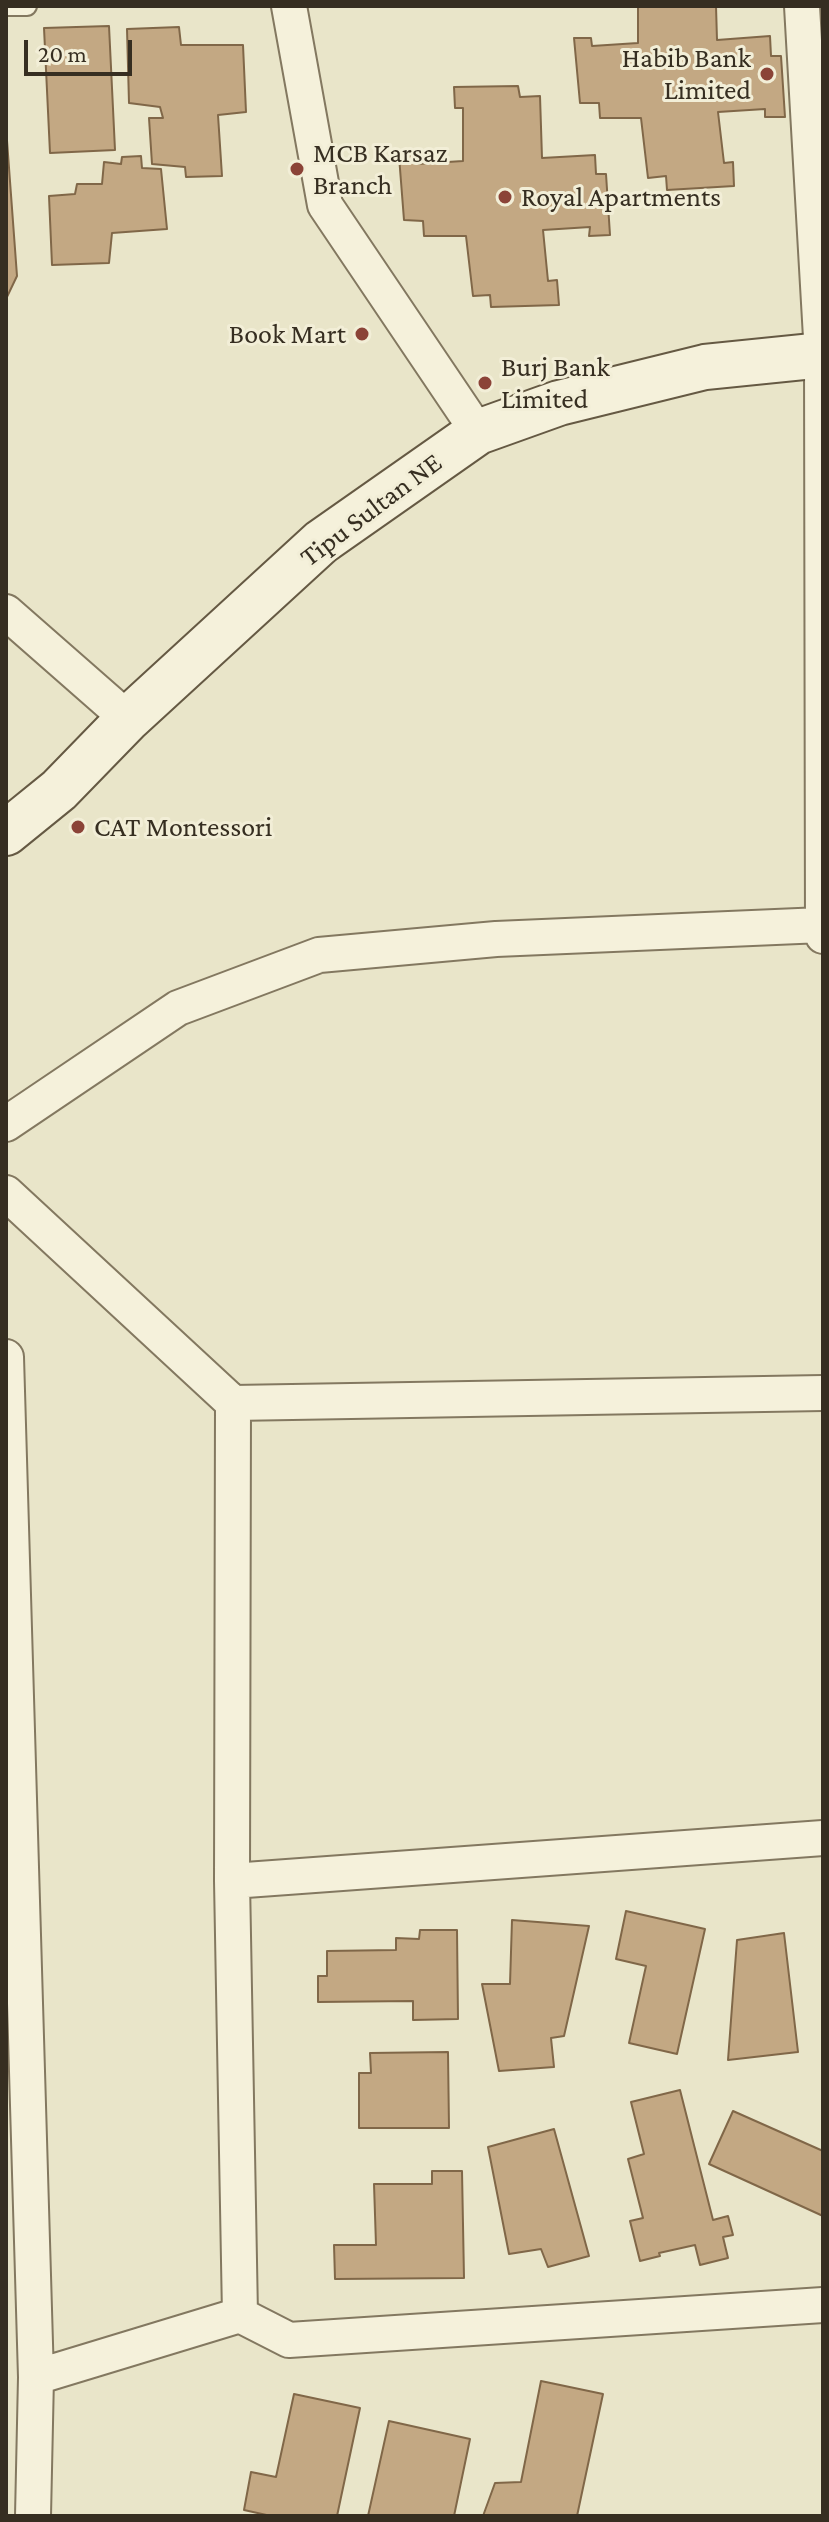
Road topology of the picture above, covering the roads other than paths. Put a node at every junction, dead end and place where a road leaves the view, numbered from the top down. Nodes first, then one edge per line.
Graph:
1 (6, 6) edge
2 (27, 6) edge
3 (289, 6) edge
4 (802, 6) edge
5 (822, 355) edge
6 (478, 432) junction
7 (6, 612) edge
8 (128, 719) junction
9 (6, 833) edge
10 (822, 930) edge
11 (6, 1124) edge
12 (6, 1193) edge
13 (6, 1357) edge
14 (823, 1393) edge
15 (233, 1403) junction
16 (823, 1838) edge
17 (232, 1881) junction
18 (823, 2305) edge
19 (240, 2315) junction
20 (36, 2377) junction
21 (33, 2516) edge

1 - 2 lane
3 - 6 street
4 - 5 street
5 - 6 main road, Tipu Sultan NE
5 - 10 street
6 - 8 main road, Tipu Sultan NE
7 - 8 street
8 - 9 main road, Tipu Sultan NE
10 - 11 street
12 - 15 street
13 - 20 street
14 - 15 street
15 - 17 street
16 - 17 street
17 - 19 street
18 - 19 street
19 - 20 street
20 - 21 street

